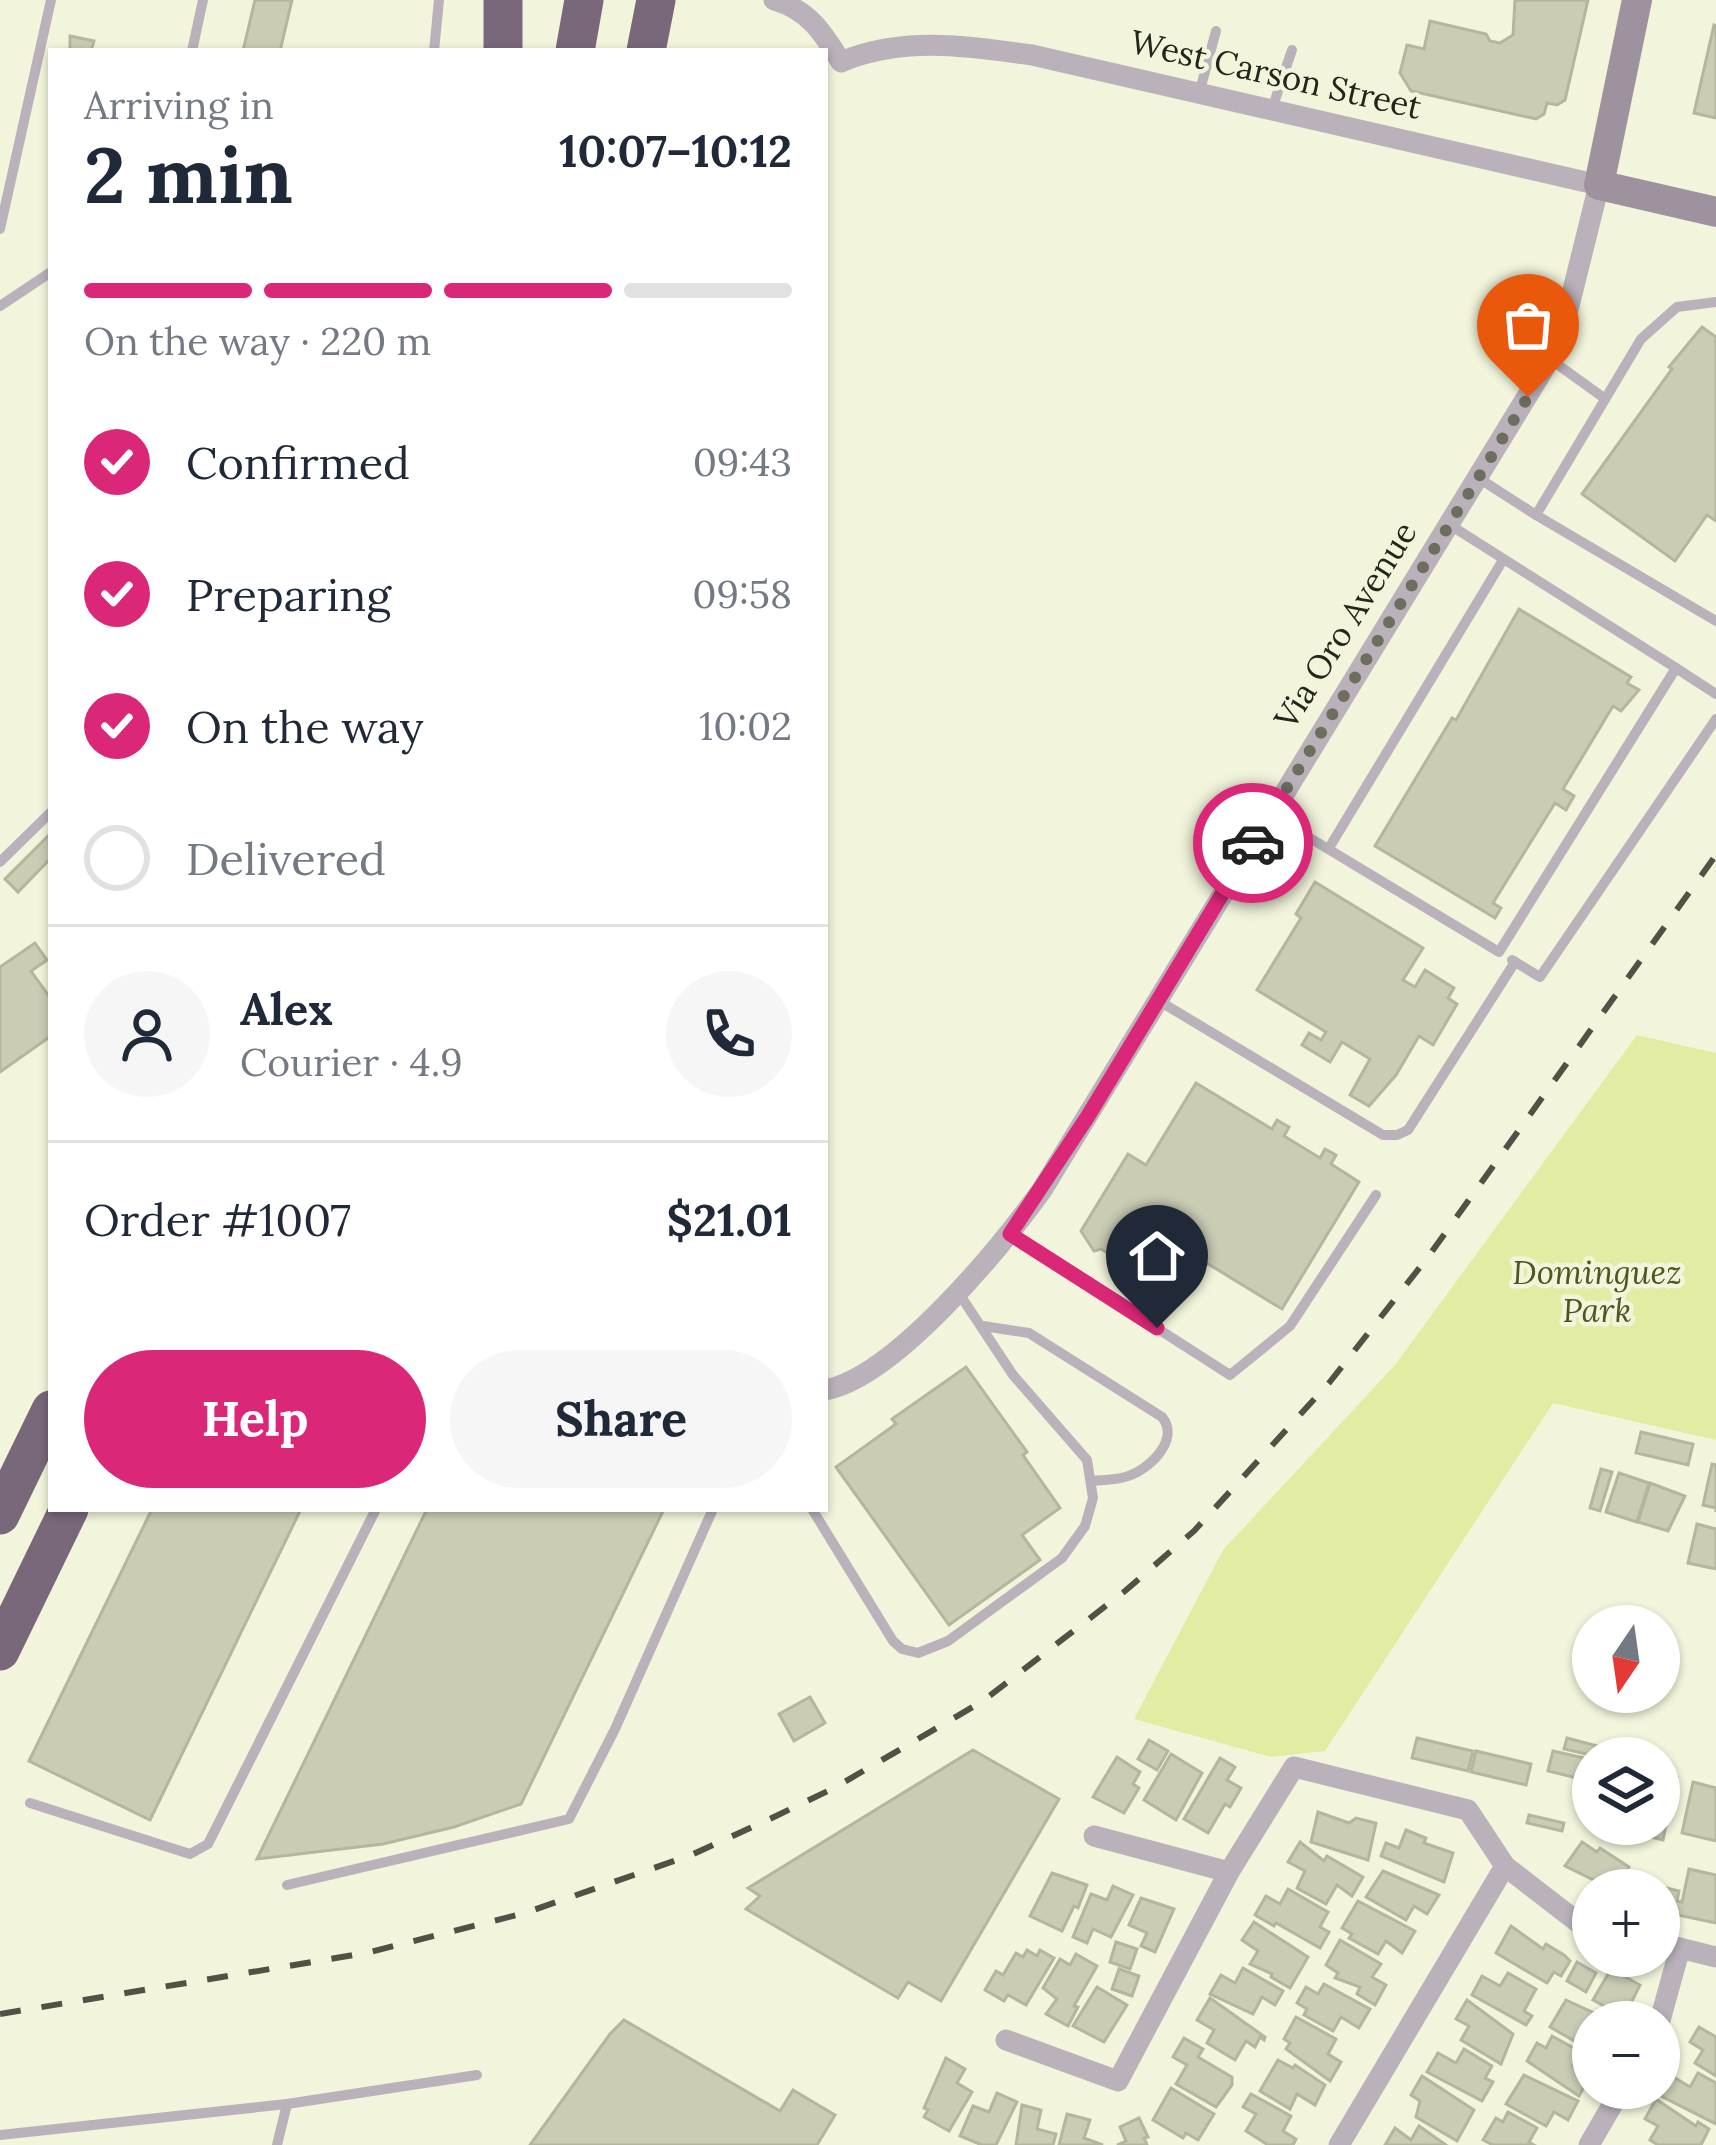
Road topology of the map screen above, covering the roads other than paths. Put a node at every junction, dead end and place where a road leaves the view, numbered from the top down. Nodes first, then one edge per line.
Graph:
1 (51, 0) edge
2 (203, 0) edge
3 (439, 0) edge
4 (503, 0) edge
5 (584, 0) edge
6 (631, 0) edge
7 (656, 0) edge
8 (774, 0) edge
9 (1636, 0) edge
10 (1216, 31) dead end
11 (193, 48) edge
12 (434, 48) edge
13 (503, 48) edge
14 (576, 48) edge
15 (623, 48) edge
16 (647, 48) edge
17 (827, 48) edge
18 (1292, 50) dead end
19 (833, 66) edge
20 (1199, 94) junction
21 (1271, 110) junction
22 (1599, 185) junction
23 (1716, 212) edge
24 (0, 229) edge
25 (48, 274) edge
26 (1716, 302) edge
27 (0, 306) edge
28 (1550, 359) junction
29 (1604, 398) junction
30 (1480, 479) junction
31 (1536, 515) junction
32 (1450, 525) junction
33 (1503, 560) junction
34 (1716, 621) edge
35 (1676, 668) junction
36 (1716, 694) edge
37 (1716, 719) edge
38 (1270, 814) junction
39 (48, 815) edge
40 (1329, 848) junction
41 (0, 862) edge
42 (1499, 952) junction
43 (1515, 962) junction
44 (1159, 1001) junction
45 (1376, 1195) dead end
46 (1010, 1234) junction
47 (958, 1292) junction
48 (983, 1326) junction
49 (836, 1388) edge
50 (48, 1416) edge
51 (1094, 1481) junction
52 (68, 1512) edge
53 (374, 1512) edge
54 (712, 1512) edge
55 (814, 1512) edge
56 (0, 1515) edge
57 (0, 1651) edge
58 (30, 1803) dead end
59 (1094, 1836) dead end
60 (1505, 1866) junction
61 (1229, 1872) junction
62 (287, 1885) dead end
63 (1572, 1918) edge
64 (1680, 1948) edge
65 (1716, 1957) edge
66 (1006, 2040) dead end
67 (477, 2075) dead end
68 (286, 2104) junction
69 (1610, 2109) edge
70 (0, 2134) edge
71 (277, 2145) edge
72 (1339, 2145) edge
73 (1589, 2145) edge

1 - 24 lane
2 - 11 lane
3 - 12 lane
4 - 13 highway
5 - 14 highway
6 - 15 highway
7 - 16 highway
8 - 17 street, West Carson Street
9 - 22 street, Via Oro Avenue
10 - 20 lane
18 - 21 lane
19 - 20 street, West Carson Street
20 - 21 street, West Carson Street
21 - 22 street, West Carson Street
22 - 23 street, West Carson Street
22 - 28 street, Via Oro Avenue
25 - 27 lane
26 - 29 lane
28 - 29 lane
28 - 30 street, Via Oro Avenue
29 - 31 lane
30 - 31 lane
30 - 32 street, Via Oro Avenue
31 - 34 lane
32 - 33 lane
32 - 38 street, Via Oro Avenue
33 - 35 lane
33 - 40 lane
35 - 36 lane
35 - 42 lane
37 - 43 lane
38 - 40 lane
38 - 44 street, Via Oro Avenue
39 - 41 lane
40 - 42 lane
42 - 43 lane
43 - 44 lane
44 - 46 street, Via Oro Avenue
45 - 46 lane
46 - 47 street, Via Oro Avenue
47 - 48 lane
47 - 49 street, Via Oro Avenue
48 - 51 lane
48 - 51 lane
50 - 56 highway
51 - 55 lane
52 - 57 highway
53 - 58 lane
54 - 62 lane
59 - 61 street
60 - 61 street
60 - 63 street
60 - 72 street
61 - 66 street
64 - 65 street
67 - 68 lane
68 - 70 lane
68 - 71 lane
69 - 73 street

